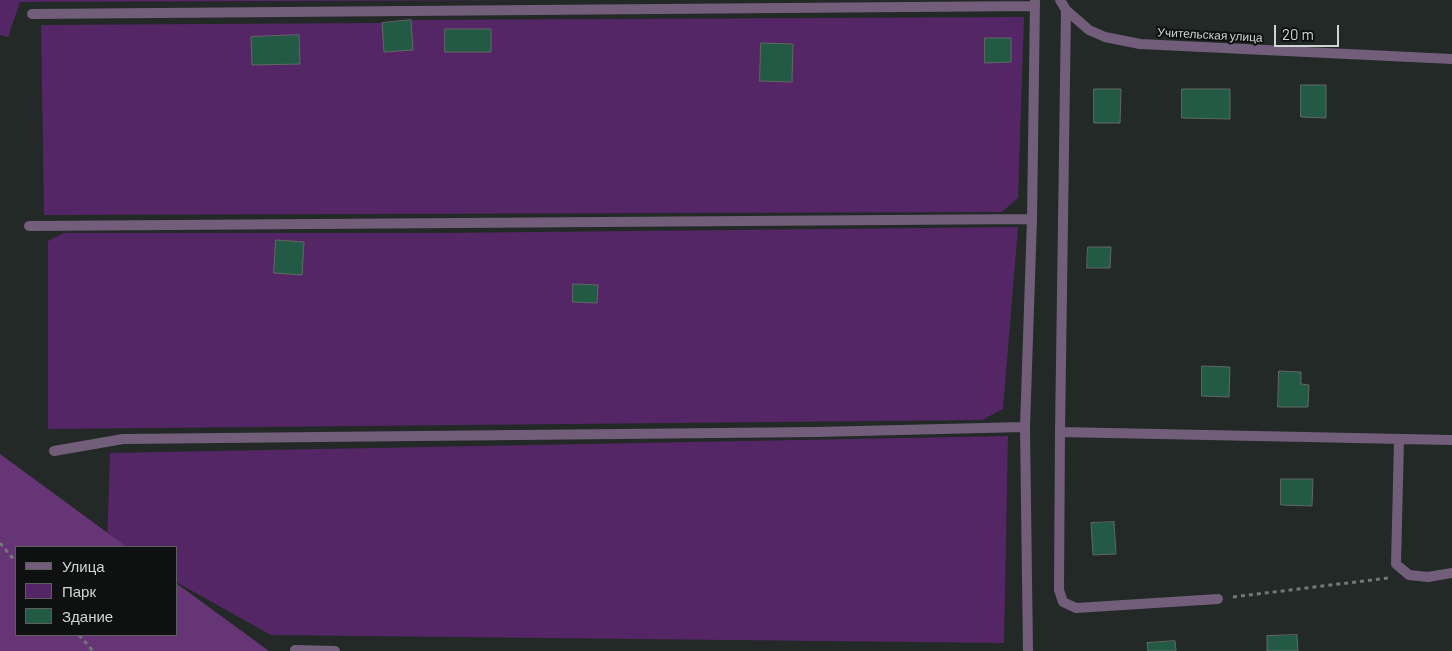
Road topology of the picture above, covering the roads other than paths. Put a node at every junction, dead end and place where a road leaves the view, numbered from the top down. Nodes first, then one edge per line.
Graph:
1 (1060, 0) edge
2 (1035, 3) edge
3 (1066, 10) junction
4 (32, 14) dead end
5 (1452, 59) edge
6 (1032, 219) junction
7 (30, 226) dead end
8 (1025, 427) junction
9 (1060, 432) junction
10 (1399, 440) junction
11 (1452, 440) edge
12 (54, 451) dead end
13 (1452, 572) edge
14 (1218, 599) road end
15 (295, 650) edge
16 (335, 651) edge
17 (1028, 651) edge

1 - 3 street
2 - 4 street
2 - 6 street
3 - 5 street, Учительская улица
3 - 9 street
6 - 7 street
6 - 8 street
8 - 12 street
8 - 17 street
9 - 10 street
9 - 14 street
10 - 11 street
10 - 13 street
15 - 16 street

